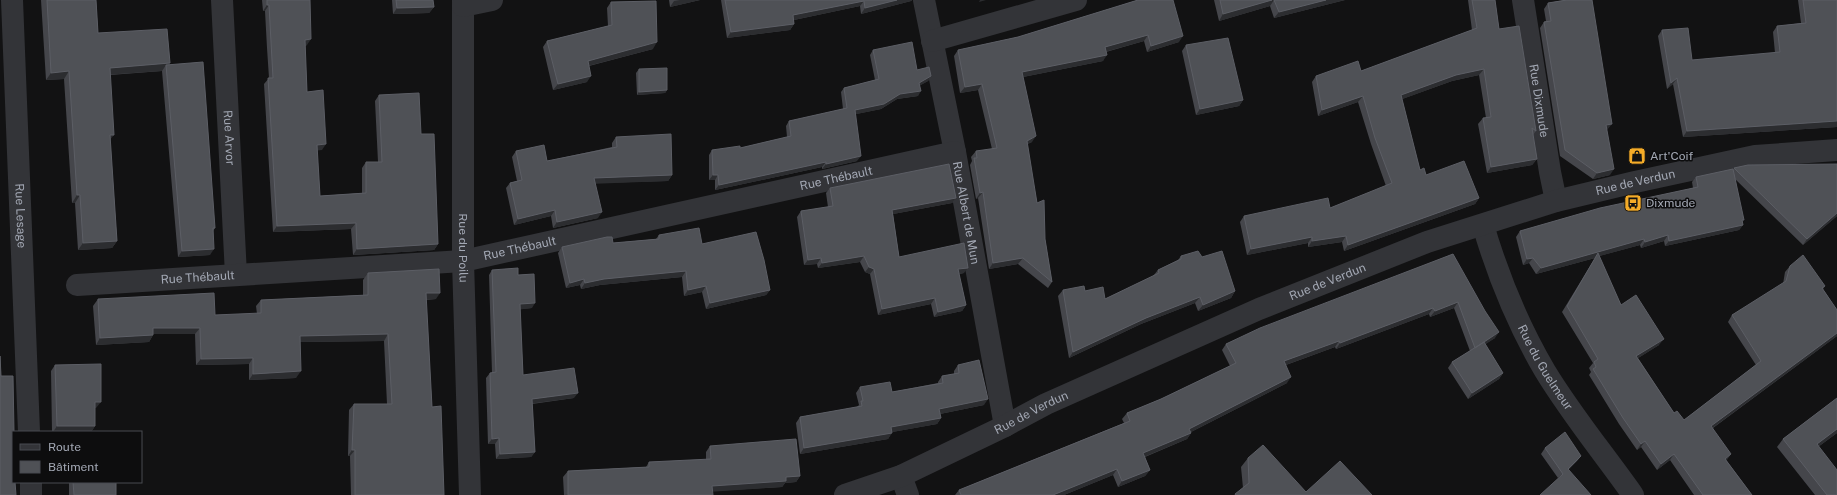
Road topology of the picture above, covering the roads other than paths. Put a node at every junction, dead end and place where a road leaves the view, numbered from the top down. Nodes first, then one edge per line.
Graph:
1 (12, 0) edge
2 (222, 0) edge
3 (492, 0) edge
4 (924, 0) edge
5 (1076, 0) edge
6 (1523, 0) edge
7 (463, 3) edge
8 (932, 41) junction
9 (1837, 150) edge
10 (955, 152) junction
11 (1556, 200) junction
12 (1483, 225) junction
13 (463, 260) junction
14 (236, 275) junction
15 (77, 285) dead end
16 (1005, 426) junction
17 (29, 431) edge
18 (31, 483) edge
19 (904, 486) edge
20 (31, 495) edge
21 (470, 495) edge
22 (845, 495) edge
23 (1633, 495) edge

1 - 17 street, Rue Lesage
2 - 14 street, Rue Arvor
3 - 7 street
4 - 8 street, Rue Albert de Mun
5 - 8 street
6 - 11 street, Rue Dixmude
7 - 13 street, Rue du Poilu
8 - 10 street, Rue Albert de Mun
9 - 11 street, Rue de Verdun
10 - 13 street, Rue Thébault
10 - 16 street, Rue Albert de Mun
11 - 12 street, Rue de Verdun
12 - 16 street, Rue de Verdun
12 - 23 street, Rue du Guelmeur
13 - 14 street, Rue Thébault
13 - 21 street, Rue du Poilu
14 - 15 street, Rue Thébault
16 - 19 street, Rue de Verdun
18 - 20 street
19 - 22 street, Rue de Verdun

